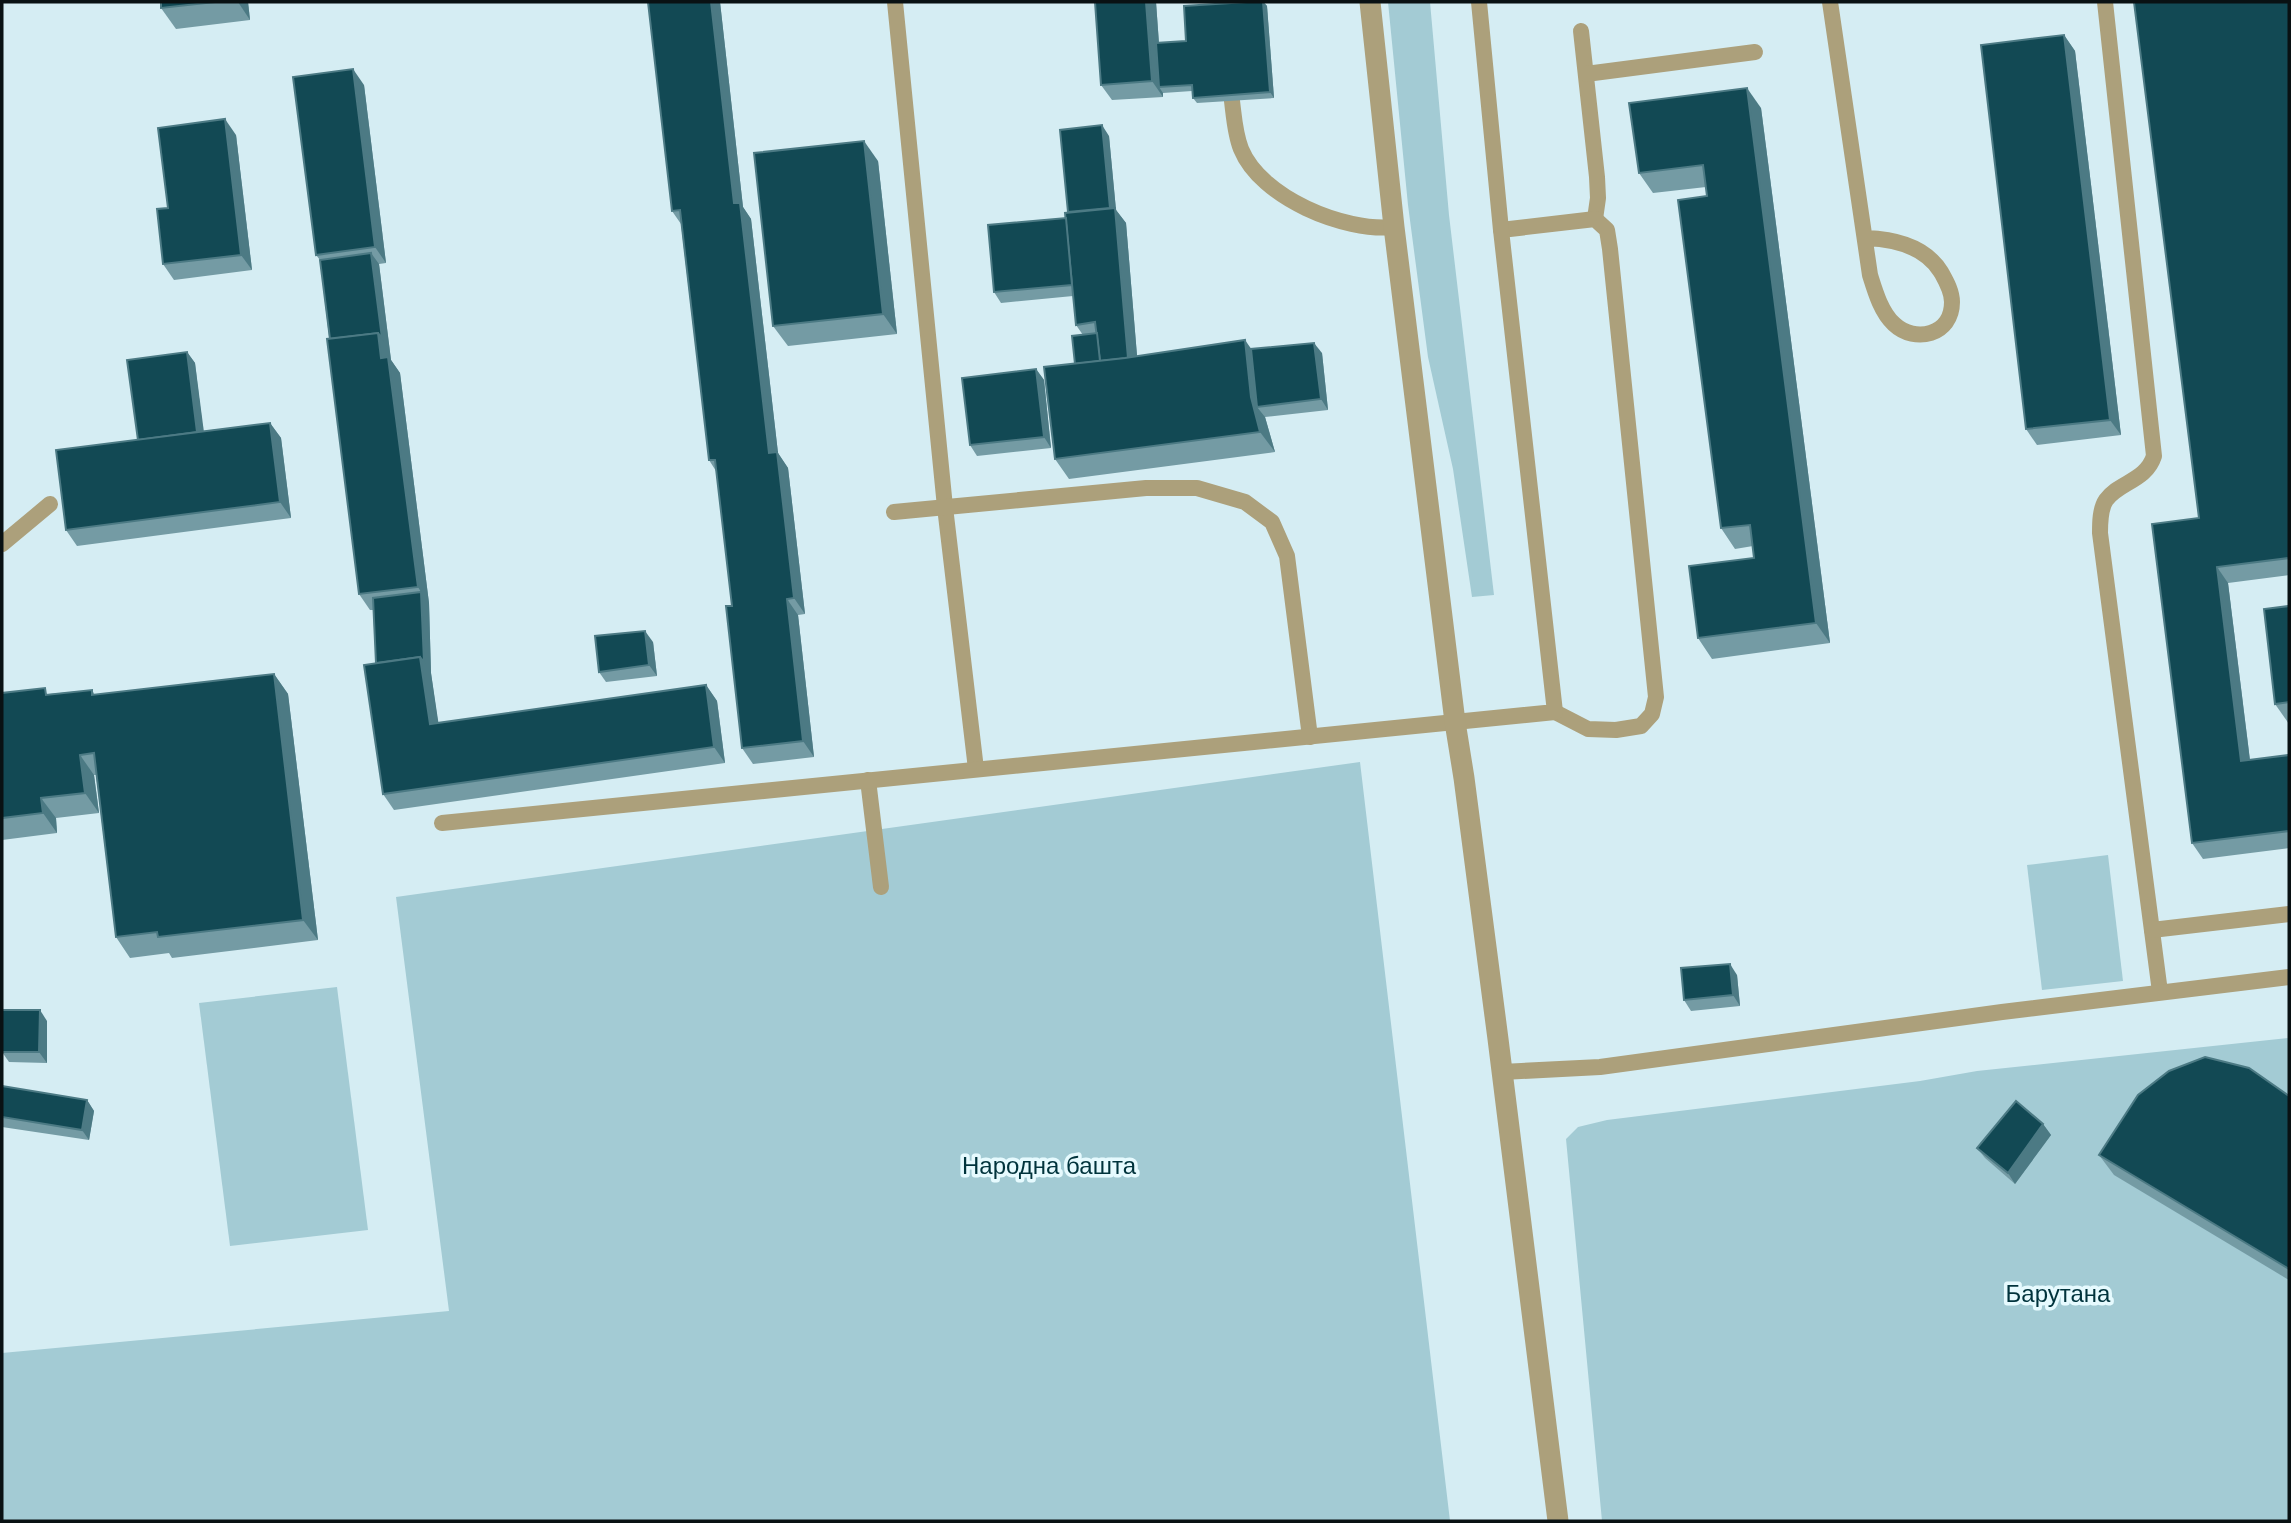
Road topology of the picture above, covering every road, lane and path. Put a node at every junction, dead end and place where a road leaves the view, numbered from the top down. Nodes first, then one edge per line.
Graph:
1 (895, 2) edge
2 (1370, 2) edge
3 (1479, 2) edge
4 (1830, 2) edge
5 (2105, 2) edge
6 (1581, 31) dead end
7 (1755, 52) dead end
8 (1586, 74) junction
9 (1232, 101) edge
10 (1595, 219) junction
11 (1394, 227) junction
12 (1501, 230) junction
13 (1866, 238) junction
14 (50, 504) dead end
15 (945, 507) junction
16 (894, 512) dead end
17 (2, 544) edge
18 (1555, 712) junction
19 (1455, 722) junction
20 (1310, 737) junction
21 (976, 769) junction
22 (868, 780) junction
23 (442, 823) dead end
24 (881, 887) dead end
25 (2289, 914) edge
26 (2152, 930) junction
27 (2289, 977) edge
28 (2160, 992) junction
29 (1502, 1072) junction
30 (1558, 1521) edge

1 - 15 lane
2 - 11 street
3 - 12 lane
4 - 13 lane
5 - 26 lane
6 - 8 lane
7 - 8 lane
8 - 10 lane
9 - 11 lane
10 - 12 lane
10 - 18 lane
11 - 19 street
12 - 18 lane
13 - 13 lane
14 - 17 lane
15 - 16 lane
15 - 20 lane
15 - 21 lane
18 - 19 lane
19 - 20 lane
19 - 29 street
20 - 21 lane
21 - 22 lane
22 - 23 lane
22 - 24 lane
25 - 26 lane
26 - 28 lane
27 - 28 lane
28 - 29 lane
29 - 30 street

